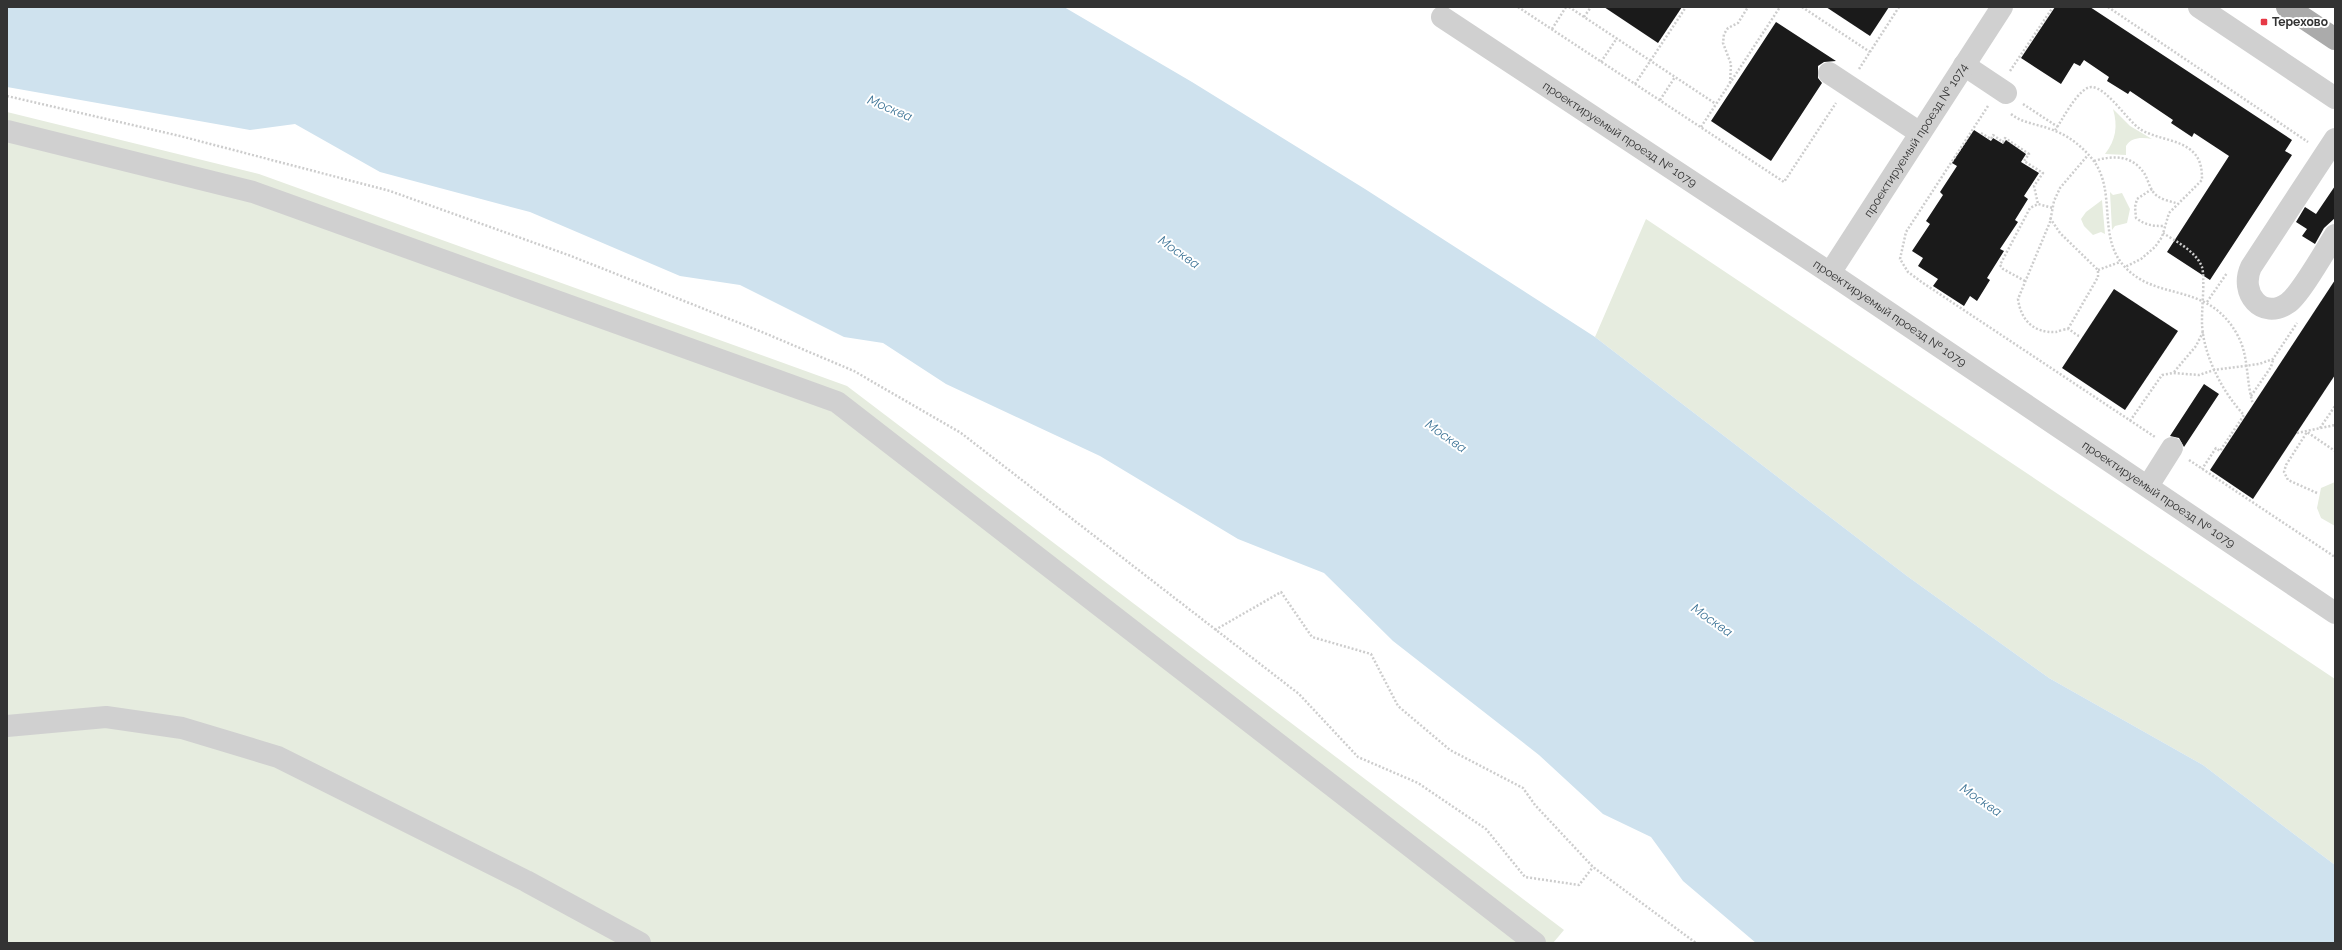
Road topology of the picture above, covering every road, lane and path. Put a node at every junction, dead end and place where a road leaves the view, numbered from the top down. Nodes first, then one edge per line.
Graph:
1 (1518, 7) edge
2 (1568, 7) edge
3 (1591, 7) edge
4 (1686, 7) edge
5 (1747, 7) edge
6 (1780, 7) edge
7 (1802, 7) edge
8 (1899, 7) edge
9 (2002, 7) edge
10 (2052, 7) edge
11 (2108, 7) edge
12 (2199, 7) edge
13 (2286, 7) edge
14 (1442, 17) dead end
15 (1584, 17) junction
16 (1552, 29) junction
17 (1617, 38) junction
18 (2335, 39) edge
19 (1870, 52) junction
20 (1651, 61) junction
21 (1602, 62) junction
22 (1964, 65) junction
23 (1829, 73) dead end
24 (1675, 77) junction
25 (1635, 84) junction
26 (1730, 84) junction
27 (1848, 85) junction
28 (7, 96) edge
29 (2005, 98) junction
30 (2335, 98) edge
31 (1660, 100) junction
32 (1716, 104) junction
33 (1701, 127) junction
34 (2058, 127) junction
35 (7, 131) edge
36 (2055, 131) junction
37 (1981, 133) dead end
38 (1920, 134) junction
39 (2335, 139) edge
40 (2312, 145) dead end
41 (2088, 155) junction
42 (2094, 161) junction
43 (2152, 189) junction
44 (2176, 203) junction
45 (2038, 204) junction
46 (2053, 208) junction
47 (2050, 218) junction
48 (2164, 226) junction
49 (2163, 233) junction
50 (2335, 235) edge
51 (2120, 262) junction
52 (2124, 267) junction
53 (2098, 270) junction
54 (2228, 272) dead end
55 (1830, 273) junction
56 (2025, 281) junction
57 (2204, 301) junction
58 (2207, 302) junction
59 (2068, 329) junction
60 (2203, 332) junction
61 (2079, 336) dead end
62 (2273, 359) dead end
63 (2246, 365) junction
64 (2214, 370) junction
65 (2173, 373) junction
66 (2251, 396) junction
67 (2253, 404) dead end
68 (2335, 406) edge
69 (2130, 421) junction
70 (2335, 425) edge
71 (2320, 429) junction
72 (2307, 432) junction
73 (2297, 433) dead end
74 (2172, 448) junction
75 (2335, 451) edge
76 (2202, 469) junction
77 (2148, 486) junction
78 (2317, 493) dead end
79 (2335, 557) edge
80 (2335, 613) edge
81 (1214, 630) junction
82 (7, 726) edge
83 (1593, 867) junction
84 (640, 943) edge
85 (1536, 943) edge
86 (1696, 943) edge

1 - 16 path
2 - 15 path
2 - 16 path
3 - 15 path
4 - 20 path
5 - 26 path
6 - 26 path
7 - 19 path
8 - 19 path
9 - 22 street, проектируемый проезд № 1074
10 - 29 path
11 - 40 path
12 - 30 street
13 - 18 main road
14 - 55 street, проектируемый проезд № 1079
15 - 17 path
16 - 21 path
17 - 20 path
17 - 21 path
19 - 27 path
20 - 24 path
20 - 25 path
21 - 25 path
22 - 29 street
22 - 38 street, проектируемый проезд № 1074
23 - 27 street
24 - 31 path
24 - 32 path
25 - 31 path
26 - 32 path
27 - 33 path
27 - 38 street
28 - 81 path
29 - 34 path
29 - 36 path
29 - 69 path
31 - 33 path
32 - 33 path
34 - 36 path
34 - 44 path
35 - 85 street
36 - 41 path
37 - 45 path
38 - 55 street, проектируемый проезд № 1074
39 - 50 street
41 - 42 path
41 - 46 path
42 - 43 path
42 - 51 path
43 - 44 path
43 - 48 path
44 - 48 path
45 - 46 path
45 - 56 path
46 - 47 path
47 - 53 path
47 - 56 path
48 - 49 path
49 - 52 path
49 - 57 path
51 - 52 path
51 - 53 path
52 - 57 path
53 - 59 path
54 - 58 path
55 - 77 street, проектируемый проезд № 1079
56 - 59 path
57 - 58 path
57 - 60 path
58 - 63 path
59 - 61 path
60 - 64 path
60 - 65 path
62 - 66 path
63 - 64 path
63 - 66 path
64 - 65 path
64 - 76 path
65 - 69 path
66 - 67 path
68 - 71 path
69 - 74 path
70 - 71 path
71 - 72 path
72 - 73 path
72 - 75 path
72 - 78 path
74 - 76 path
74 - 77 street
76 - 79 path
77 - 80 street, проектируемый проезд № 1079
81 - 83 path
81 - 83 path
82 - 84 street
83 - 86 path

